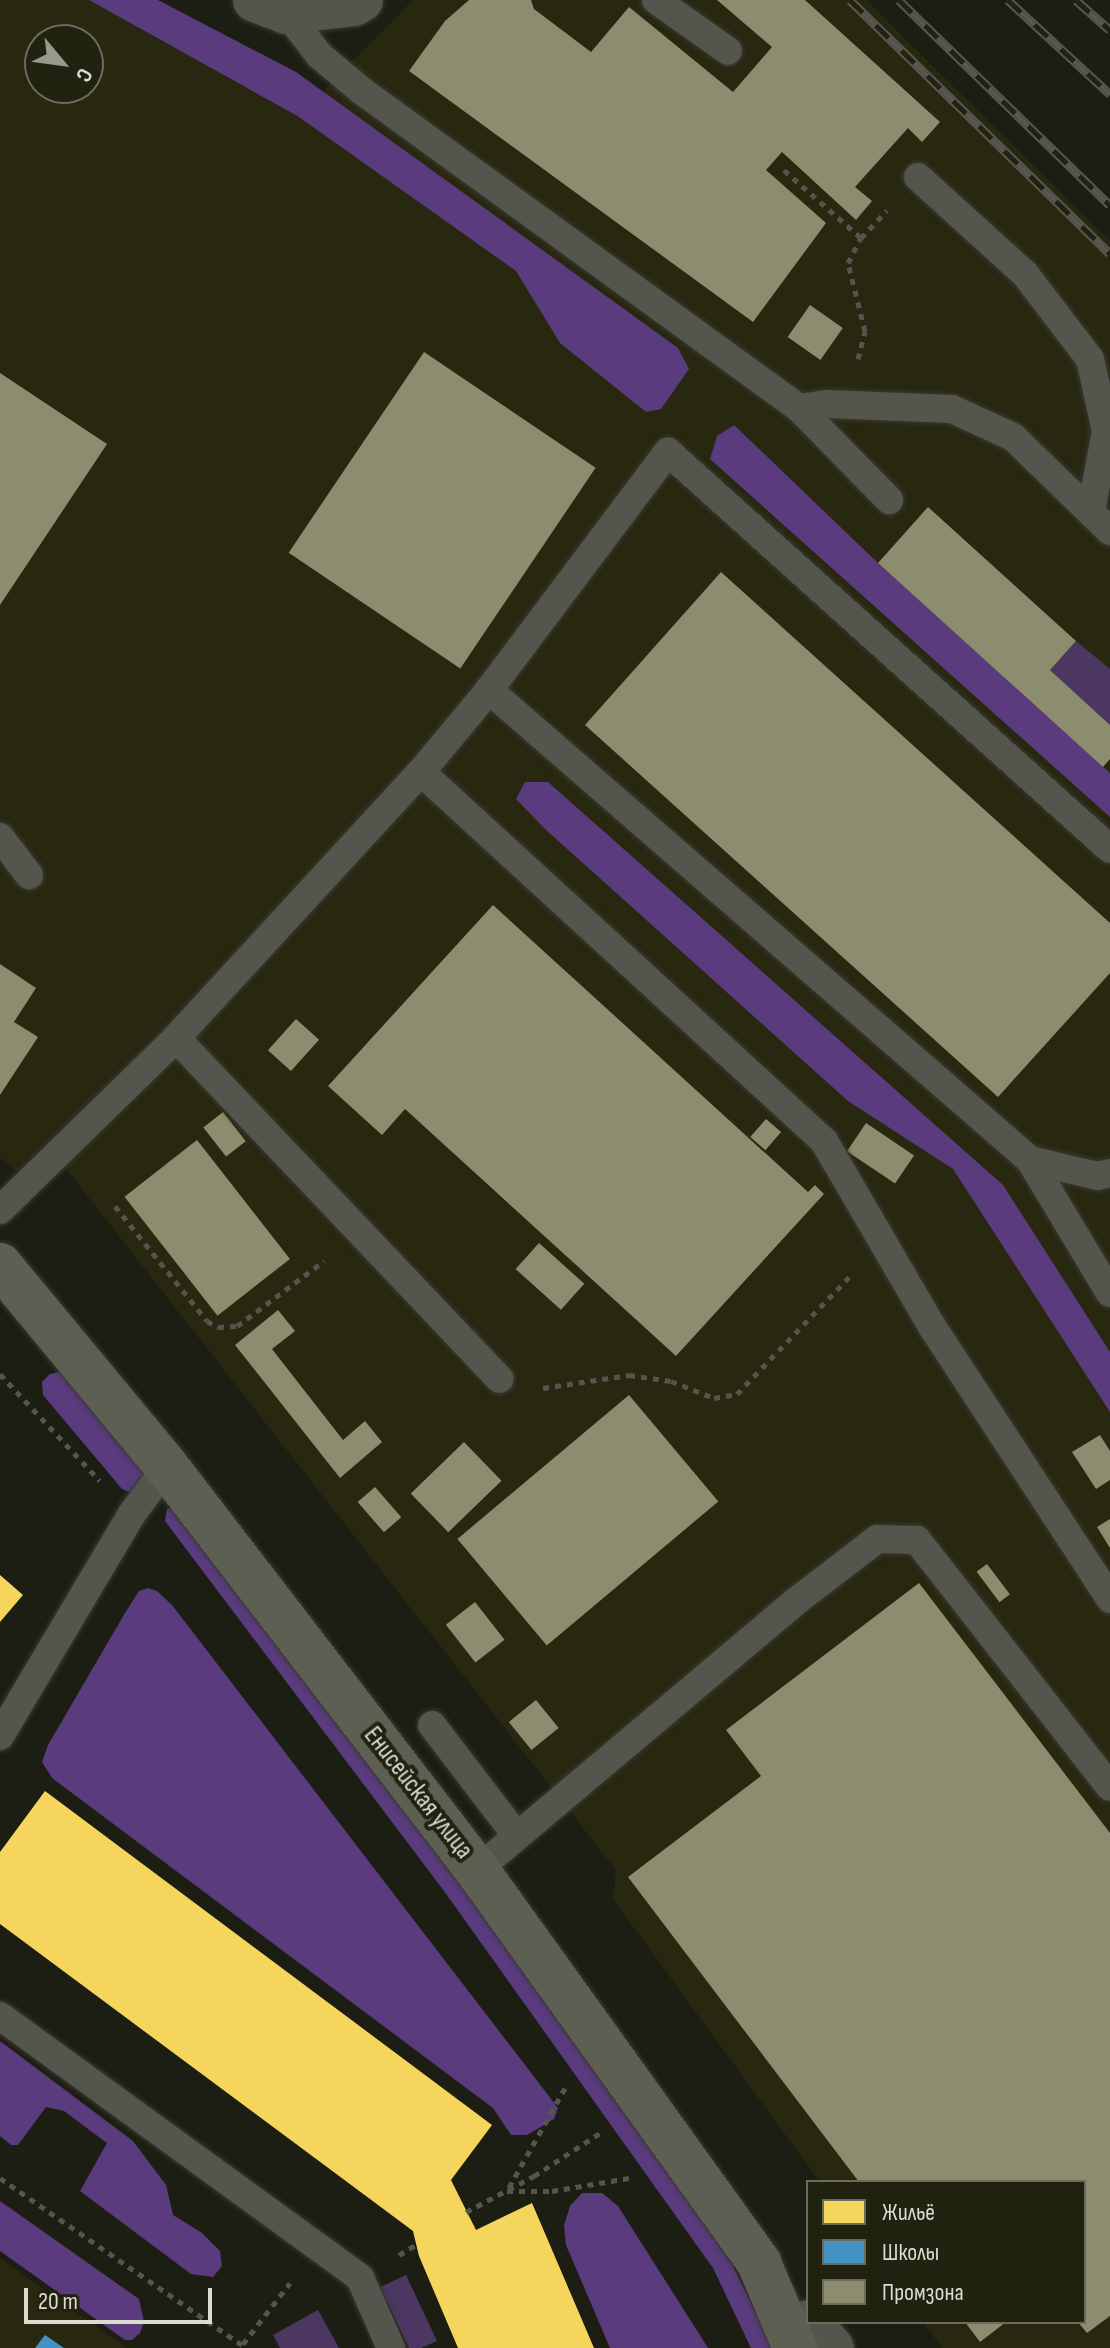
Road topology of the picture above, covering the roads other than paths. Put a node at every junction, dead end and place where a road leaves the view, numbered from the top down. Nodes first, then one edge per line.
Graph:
1 (361, 0) edge
2 (656, 0) edge
3 (270, 6) edge
4 (728, 51) dead end
5 (918, 177) road end
6 (799, 408) junction
7 (889, 500) dead end
8 (1100, 521) edge
9 (489, 690) junction
10 (421, 772) junction
11 (0, 837) edge
12 (1110, 849) edge
13 (29, 875) dead end
14 (176, 1038) junction
15 (1030, 1160) junction
16 (1110, 1173) edge
17 (0, 1210) edge
18 (0, 1265) edge
19 (1110, 1293) edge
20 (500, 1379) road end
21 (167, 1467) junction
22 (1110, 1599) edge
23 (432, 1725) dead end
24 (0, 1736) edge
25 (1110, 1787) edge
26 (517, 1836) junction
27 (477, 1870) junction
28 (0, 2016) edge
29 (759, 2263) junction
30 (806, 2318) edge
31 (812, 2324) edge
32 (391, 2348) edge
33 (795, 2348) edge
34 (832, 2348) edge

1 - 3 street
2 - 4 lane
3 - 6 lane
5 - 8 lane
6 - 7 lane
6 - 8 lane
9 - 10 lane
9 - 12 lane
9 - 15 lane
10 - 14 lane
10 - 22 lane
11 - 13 lane
14 - 17 lane
14 - 20 lane
15 - 16 lane
15 - 19 lane
18 - 21 main road, Енисейская улица
21 - 24 lane
21 - 27 main road, Енисейская улица
23 - 26 lane
25 - 26 lane
26 - 27 lane
27 - 29 main road, Енисейская улица
28 - 32 lane
29 - 30 street
29 - 33 main road, Енисейская улица
31 - 34 street

